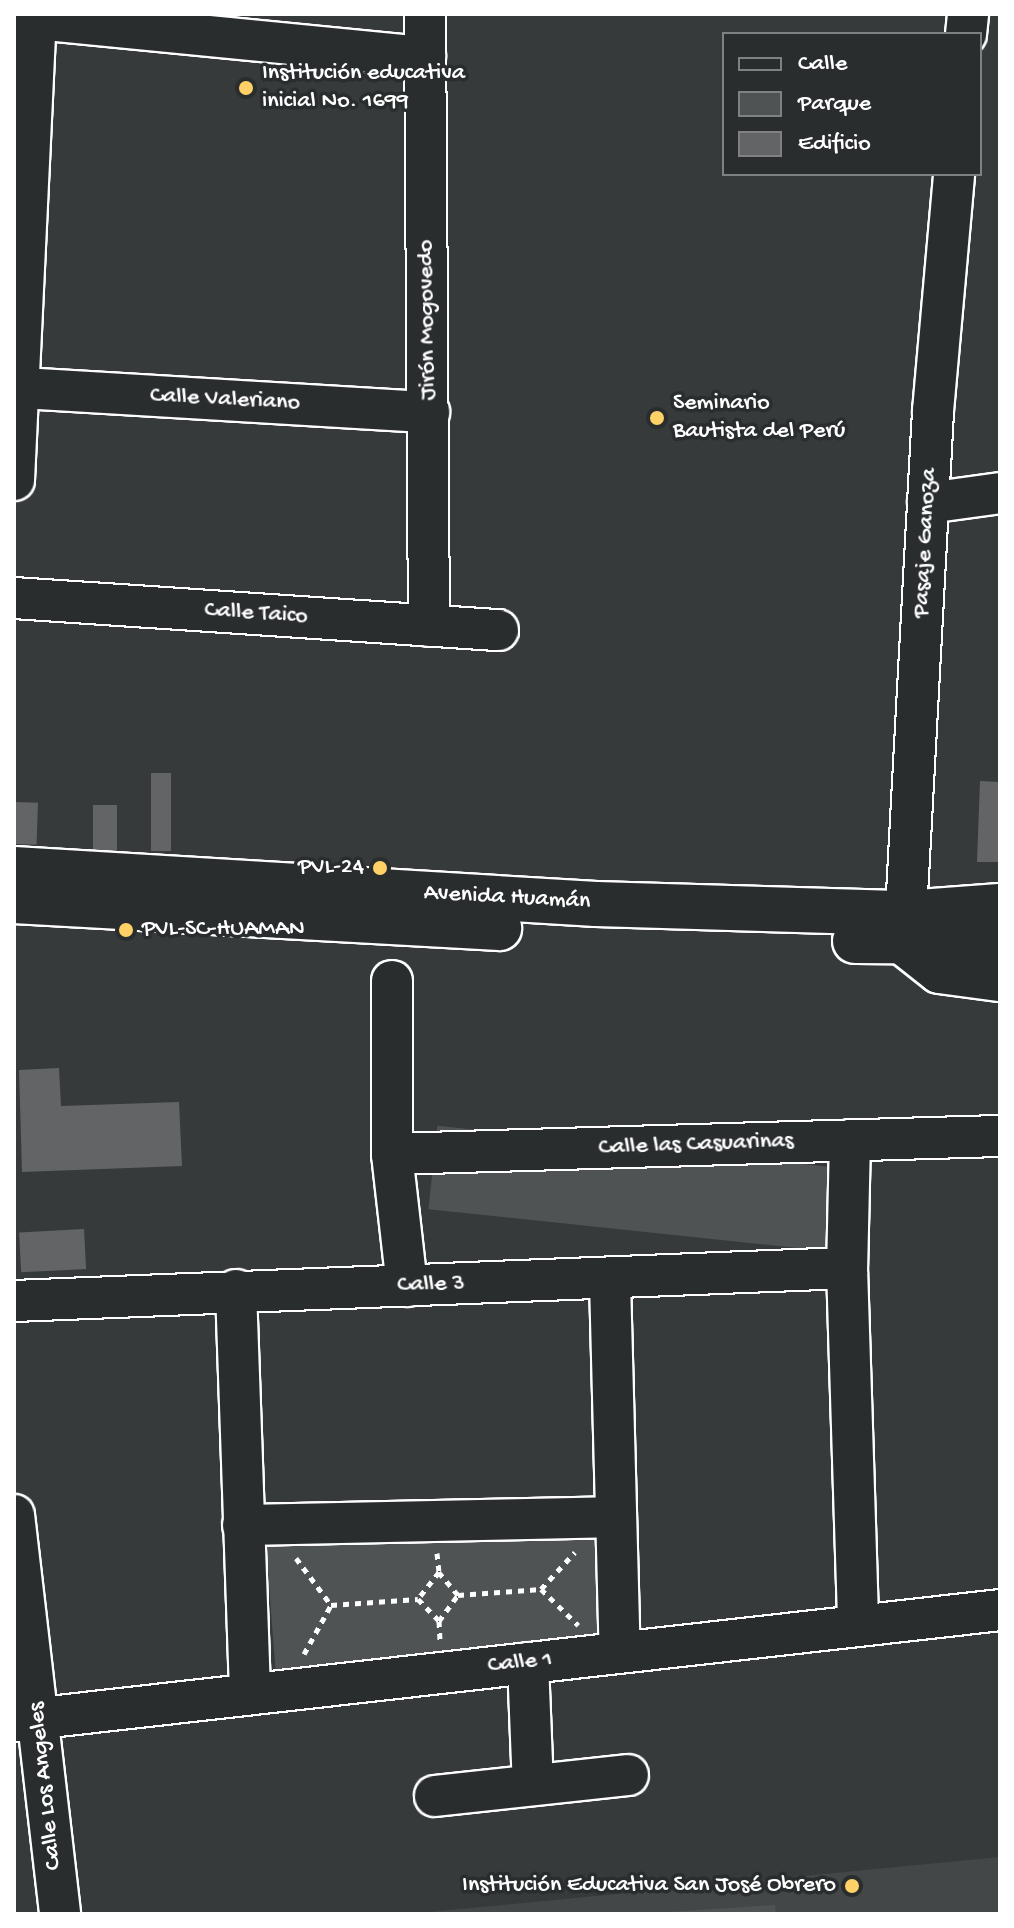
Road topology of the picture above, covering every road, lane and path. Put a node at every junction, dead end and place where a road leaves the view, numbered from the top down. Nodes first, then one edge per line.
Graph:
1 (425, 14) edge
2 (36, 16) edge
3 (173, 23) edge
4 (425, 57) junction
5 (954, 176) edge
6 (19, 252) edge
7 (18, 397) edge
8 (429, 412) junction
9 (14, 480) edge
10 (1000, 493) edge
11 (928, 503) junction
12 (14, 598) edge
13 (429, 626) junction
14 (498, 630) dead end
15 (14, 869) edge
16 (14, 901) edge
17 (1000, 906) edge
18 (903, 928) junction
19 (1000, 942) edge
20 (392, 981) dead end
21 (1000, 981) edge
22 (1000, 1136) edge
23 (850, 1140) junction
24 (392, 1154) junction
25 (847, 1268) junction
26 (610, 1281) junction
27 (407, 1286) junction
28 (236, 1290) junction
29 (14, 1301) edge
30 (14, 1515) edge
31 (613, 1517) junction
32 (243, 1525) junction
33 (288, 1547) dead end
34 (580, 1547) dead end
35 (541, 1589) junction
36 (458, 1595) junction
37 (418, 1599) junction
38 (331, 1605) junction
39 (1000, 1610) edge
40 (858, 1623) junction
41 (580, 1627) dead end
42 (620, 1652) junction
43 (302, 1657) dead end
44 (528, 1663) junction
45 (250, 1693) junction
46 (27, 1719) edge
47 (628, 1775) dead end
48 (533, 1785) junction
49 (435, 1796) dead end
50 (60, 1914) edge

1 - 4 street, Jirón Mogovedo
2 - 3 street
2 - 6 street
3 - 4 street
4 - 8 street, Jirón Mogovedo
5 - 11 street, Pasaje Ganoza
6 - 7 street
7 - 8 street, Calle Valeriano
7 - 9 street
8 - 13 street, Jirón Mogovedo
10 - 11 street
11 - 18 street, Pasaje Ganoza
12 - 13 street, Calle Taico
13 - 14 street, Calle Taico
15 - 18 main road, Avenida Huamán
16 - 18 main road, Avenida Huamán
17 - 18 main road, Avenida Huamán
18 - 19 main road, Avenida Huamán
18 - 21 street
20 - 24 street
22 - 23 street, Calle las Casuarinas
23 - 24 street, Calle las Casuarinas
23 - 25 street
24 - 27 street
25 - 26 street, Calle 3
25 - 40 street
26 - 27 street, Calle 3
26 - 31 street
27 - 28 street, Calle 3
28 - 29 street, Calle 3
28 - 32 street
30 - 46 street, Calle Los Angeles
31 - 32 street
31 - 42 street
32 - 45 street
33 - 38 path
34 - 35 path
35 - 36 path
35 - 41 path
36 - 37 path
36 - 37 path
37 - 38 path
38 - 43 path
39 - 40 street, Calle 1
40 - 42 street, Calle 1
42 - 44 street, Calle 1
44 - 45 street, Calle 1
44 - 48 street
45 - 46 street, Calle 1
46 - 50 street, Calle Los Angeles
47 - 48 street
48 - 49 street

